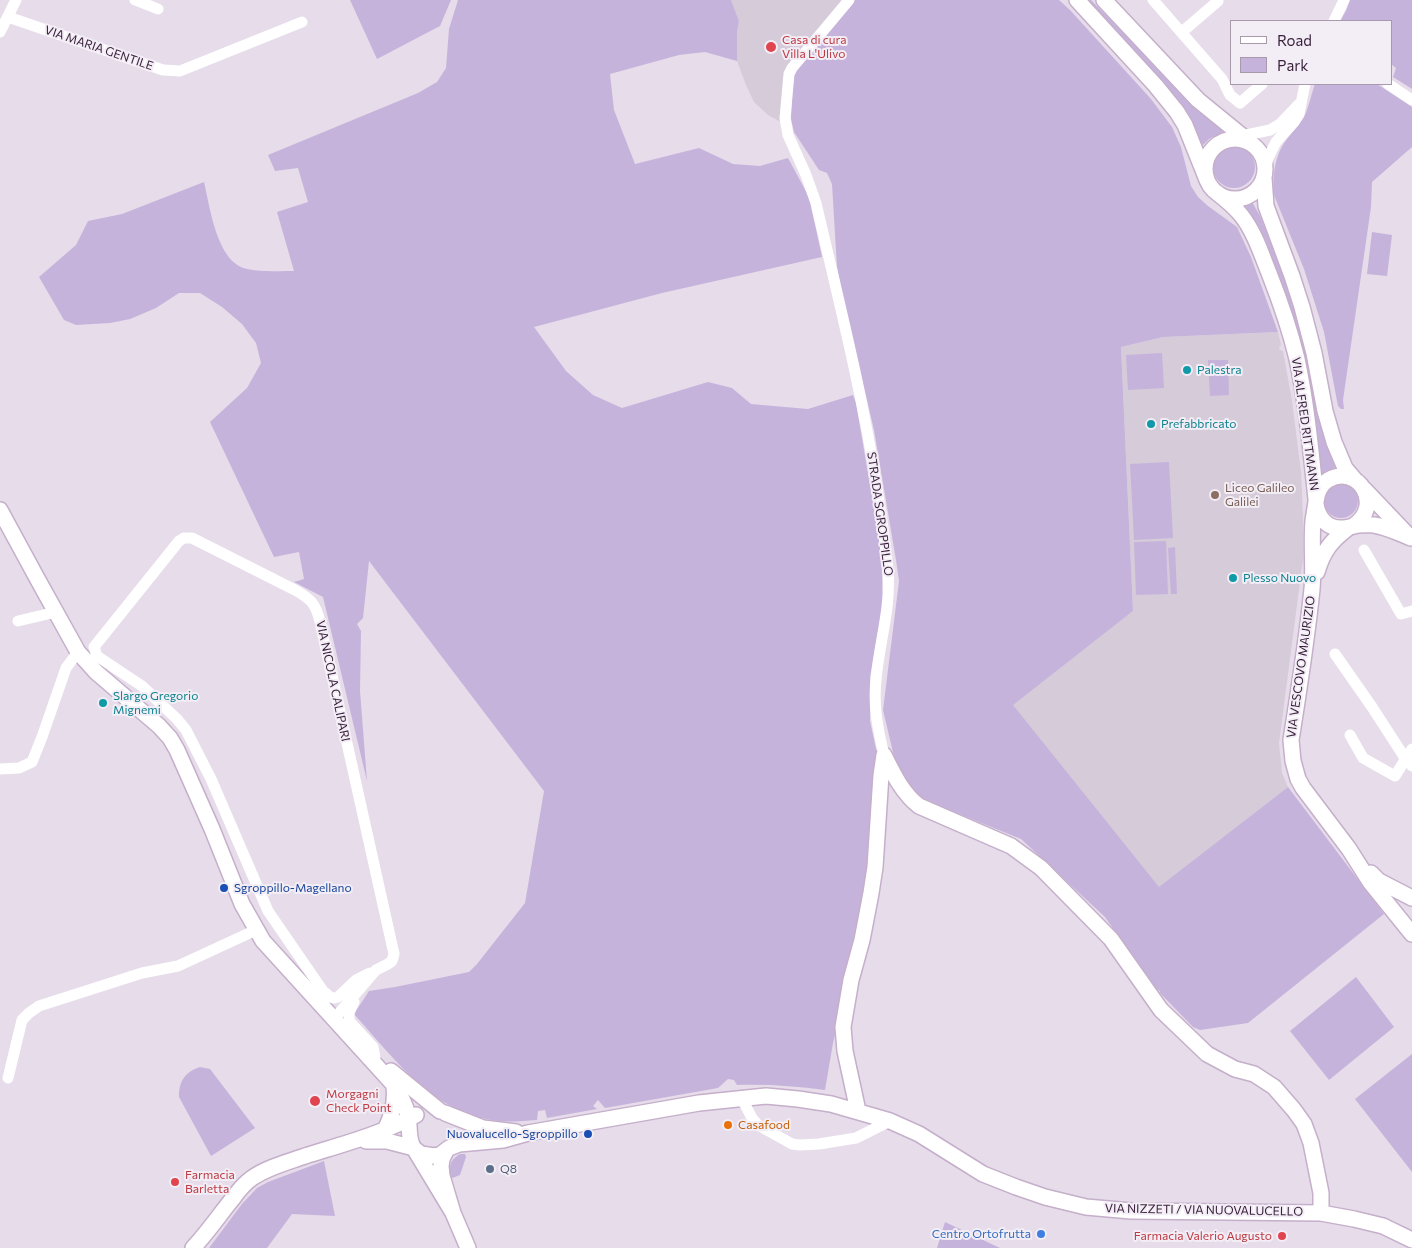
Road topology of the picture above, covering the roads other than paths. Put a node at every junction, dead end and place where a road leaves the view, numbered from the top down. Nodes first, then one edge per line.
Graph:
1 (16, 0) edge
2 (135, 0) edge
3 (849, 0) edge
4 (1076, 0) edge
5 (1104, 0) edge
6 (1153, 0) edge
7 (1344, 0) edge
8 (1218, 1) edge
9 (158, 9) dead end
10 (8, 17) junction
11 (1334, 20) edge
12 (302, 22) dead end
13 (0, 32) edge
14 (1182, 32) junction
15 (1261, 85) edge
16 (1305, 85) edge
17 (1390, 85) edge
18 (1412, 100) edge
19 (1301, 102) junction
20 (1243, 139) junction
21 (1264, 174) junction
22 (1211, 186) junction
23 (1360, 485) junction
24 (1316, 501) junction
25 (0, 510) edge
26 (1351, 527) junction
27 (1411, 538) edge
28 (1364, 550) dead end
29 (1312, 588) junction
30 (1412, 611) edge
31 (56, 612) junction
32 (18, 621) dead end
33 (1335, 654) dead end
34 (88, 657) junction
35 (1350, 734) dead end
36 (1412, 749) edge
37 (884, 755) junction
38 (1408, 762) edge
39 (0, 769) edge
40 (1349, 849) junction
41 (1412, 898) edge
42 (256, 930) junction
43 (1412, 934) edge
44 (376, 970) junction
45 (360, 989) junction
46 (319, 995) junction
47 (334, 1020) junction
48 (358, 1046) junction
49 (375, 1057) junction
50 (8, 1078) dead end
51 (394, 1085) junction
52 (742, 1099) junction
53 (858, 1111) junction
54 (443, 1112) junction
55 (412, 1120) junction
56 (890, 1121) junction
57 (385, 1130) junction
58 (528, 1133) junction
59 (350, 1143) junction
60 (415, 1149) junction
61 (448, 1150) junction
62 (453, 1213) junction
63 (1321, 1213) junction
64 (1412, 1240) edge
65 (193, 1248) edge
66 (468, 1248) edge

1 - 10 street
2 - 9 street
3 - 37 street, STRADA SGROPPILLO
4 - 22 main road
5 - 20 main road
6 - 14 street
7 - 11 street
8 - 14 street
10 - 12 street, VIA MARIA GENTILE
10 - 13 street
14 - 15 street
16 - 19 street
17 - 18 street
19 - 20 street
19 - 21 street
20 - 21 main road
20 - 22 main road
21 - 22 main road
21 - 23 main road, VIA ALFRED RITTMANN
22 - 24 main road, VIA ALFRED RITTMANN
23 - 24 main road
23 - 26 main road
23 - 27 main road, VIA ALFRED RITTMANN
24 - 26 main road
24 - 29 main road
25 - 31 main road
26 - 27 main road
26 - 29 main road
28 - 30 street
29 - 40 main road, VIA VESCOVO MAURIZIO
31 - 32 street
31 - 34 main road
33 - 38 street
34 - 39 street
34 - 42 main road
34 - 44 street, VIA NICOLA CALIPARI
34 - 46 street
35 - 38 street
36 - 38 street
37 - 53 main road
37 - 63 main road, STRADA SGROPPILLO
40 - 41 main road
40 - 43 main road
42 - 46 main road
42 - 50 street
44 - 45 street, VIA NICOLA CALIPARI
44 - 46 street
45 - 47 street
45 - 49 street
46 - 47 main road
47 - 48 main road
48 - 49 main road
48 - 51 main road
49 - 54 main road
51 - 55 main road
51 - 57 main road
52 - 53 main road, VIA NIZZETI / VIA NUOVALUCELLO
52 - 56 street
52 - 58 main road
53 - 56 main road, VIA NIZZETI / VIA NUOVALUCELLO
54 - 55 main road
54 - 58 main road
54 - 61 main road
55 - 57 main road
55 - 60 main road
56 - 63 main road, VIA NIZZETI / VIA NUOVALUCELLO
57 - 59 main road
58 - 61 main road
59 - 60 main road
59 - 65 main road
60 - 61 main road
60 - 62 main road
61 - 62 main road
62 - 66 main road
63 - 64 main road, VIA NIZZETI / VIA NUOVALUCELLO

